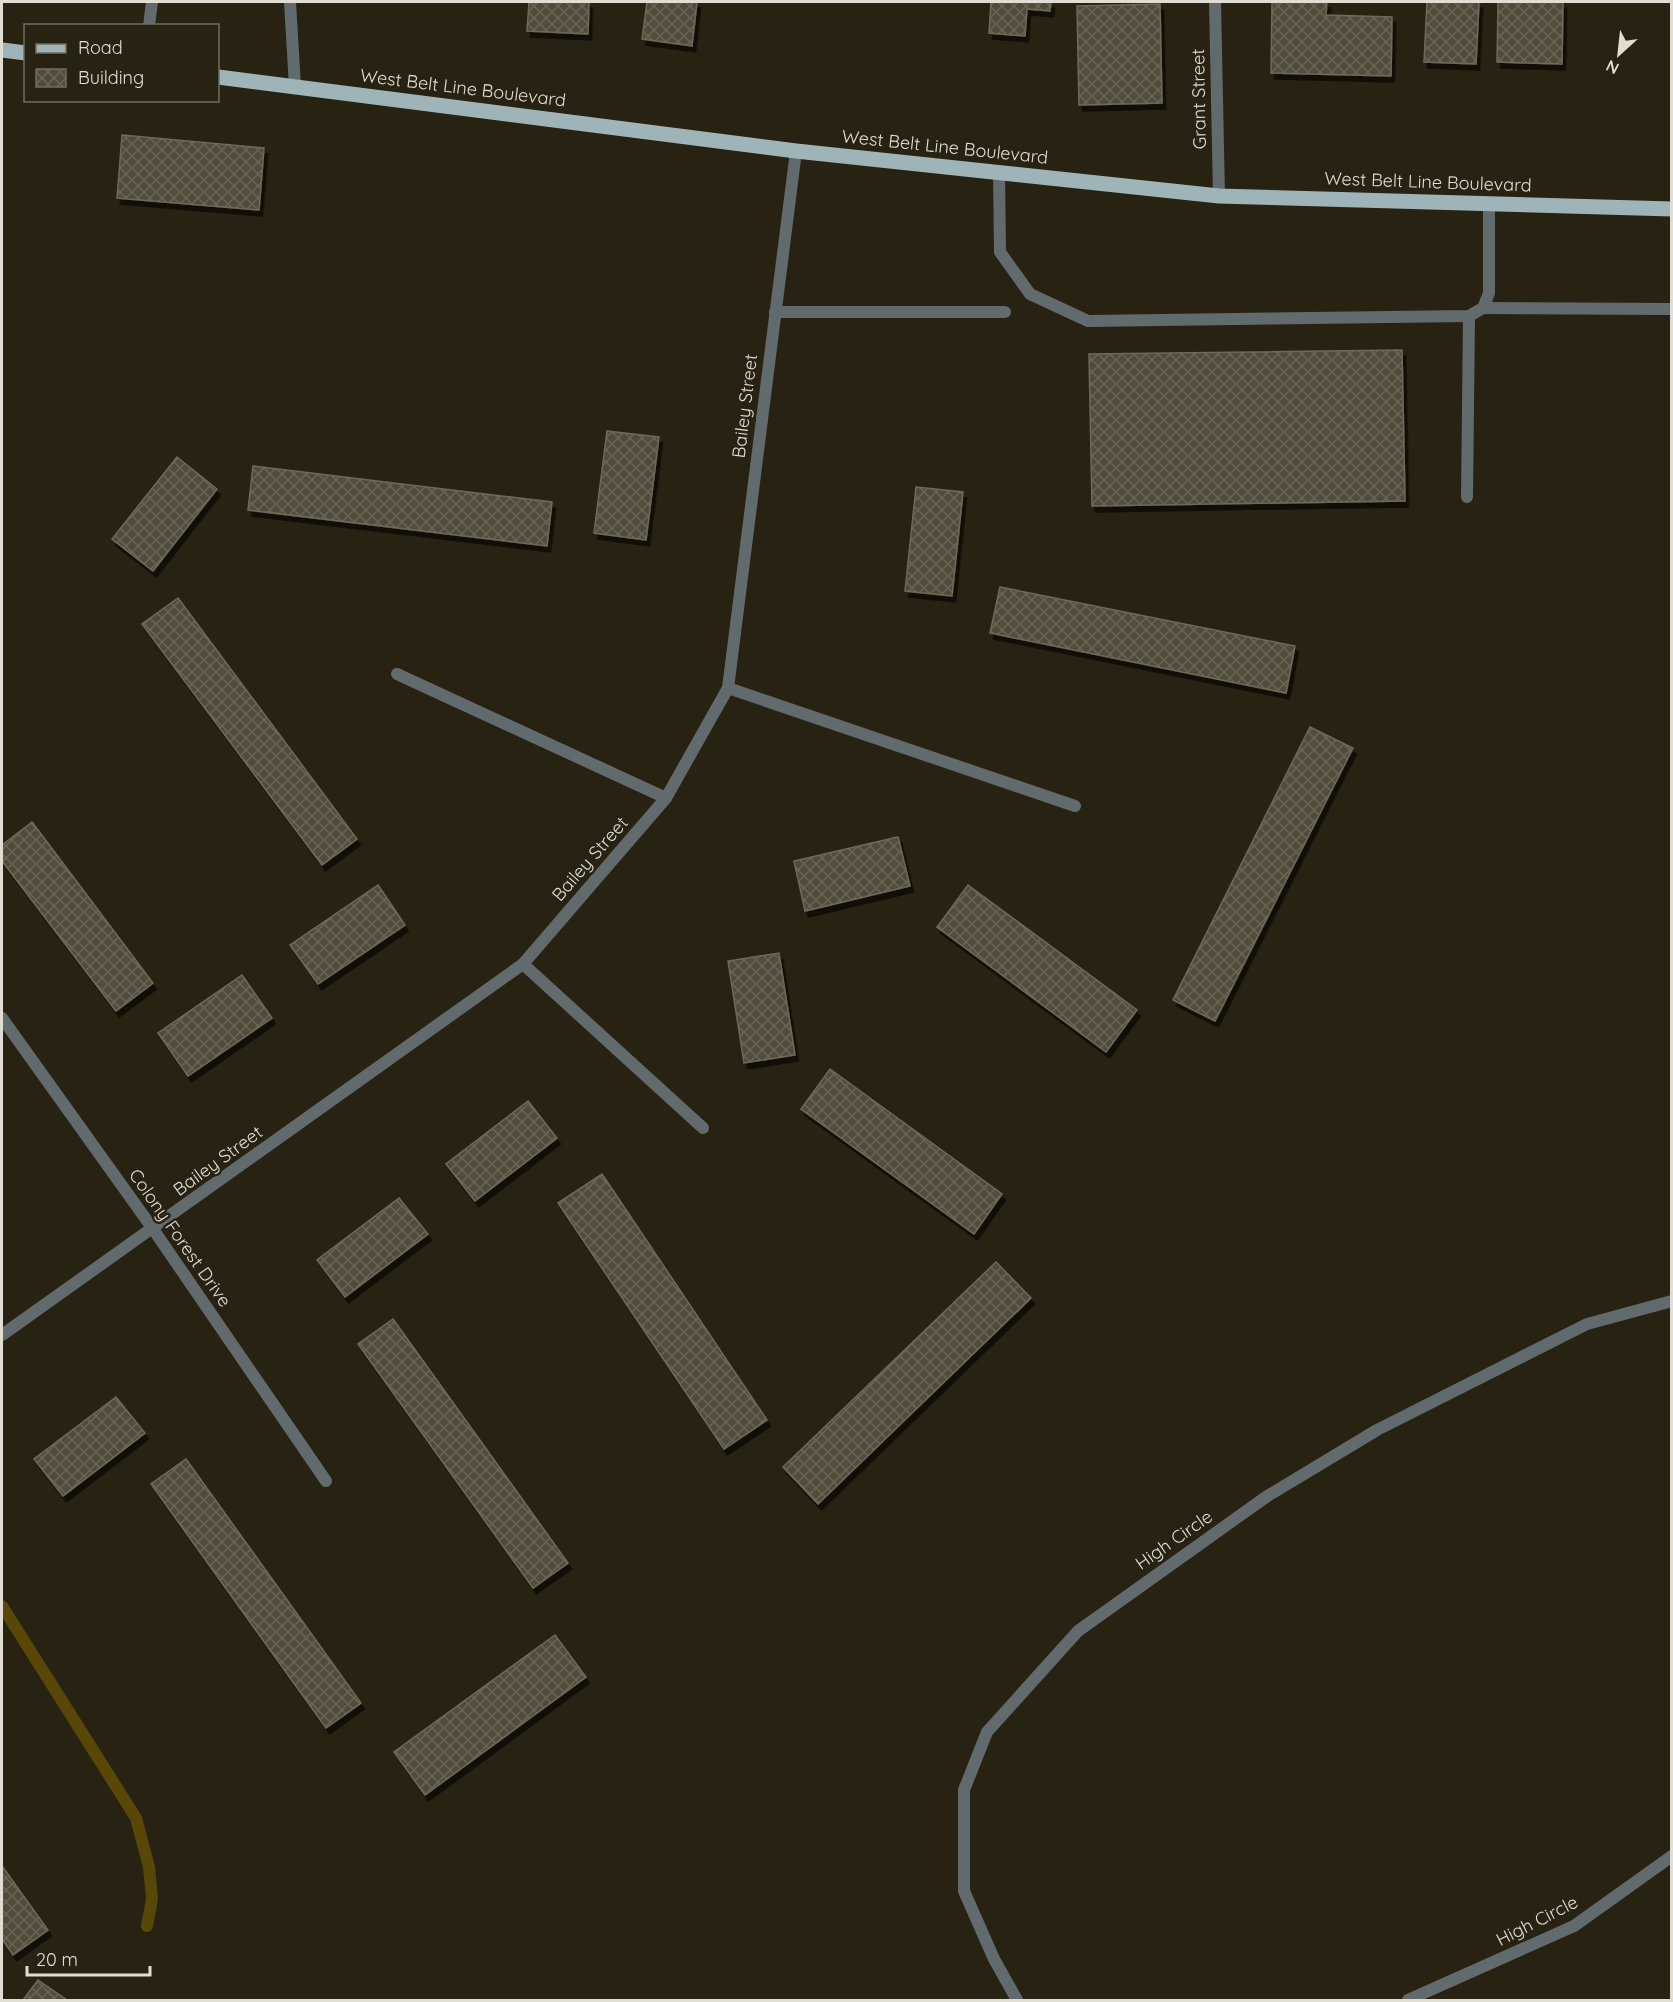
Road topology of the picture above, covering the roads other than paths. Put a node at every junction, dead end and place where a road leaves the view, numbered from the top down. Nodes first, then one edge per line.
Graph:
1 (152, 2) edge
2 (290, 2) edge
3 (1215, 2) edge
4 (149, 24) edge
5 (2, 50) edge
6 (24, 53) edge
7 (219, 77) edge
8 (295, 87) junction
9 (796, 150) junction
10 (999, 172) junction
11 (1219, 196) junction
12 (1489, 203) junction
13 (1671, 209) edge
14 (1483, 308) junction
15 (1671, 309) edge
16 (775, 312) junction
17 (1005, 312) dead end
18 (1469, 316) junction
19 (1467, 497) dead end
20 (397, 674) dead end
21 (728, 688) junction
22 (666, 798) junction
23 (1074, 806) dead end
24 (523, 964) junction
25 (2, 1018) edge
26 (703, 1128) dead end
27 (153, 1229) junction
28 (1671, 1301) edge
29 (2, 1335) edge
30 (326, 1481) dead end
31 (1671, 1856) edge
32 (1017, 2001) edge
33 (1408, 2001) edge

1 - 4 street
2 - 8 street
3 - 11 street, Grant Street
5 - 6 main road
7 - 8 main road, West Belt Line Boulevard
8 - 9 main road, West Belt Line Boulevard
9 - 10 main road, West Belt Line Boulevard
9 - 16 street, Bailey Street
10 - 11 main road, West Belt Line Boulevard
10 - 18 street
11 - 12 main road, West Belt Line Boulevard
12 - 13 main road, West Belt Line Boulevard
12 - 14 street
14 - 15 street
14 - 18 street
16 - 17 street
16 - 21 street, Bailey Street
18 - 19 street
20 - 22 street
21 - 22 street, Bailey Street
21 - 23 street
22 - 24 street, Bailey Street
24 - 26 street
24 - 27 street, Bailey Street
25 - 27 street, Colony Forest Drive
27 - 29 street, Bailey Street
27 - 30 street, Colony Forest Drive
28 - 32 street, High Circle
31 - 33 street, High Circle

